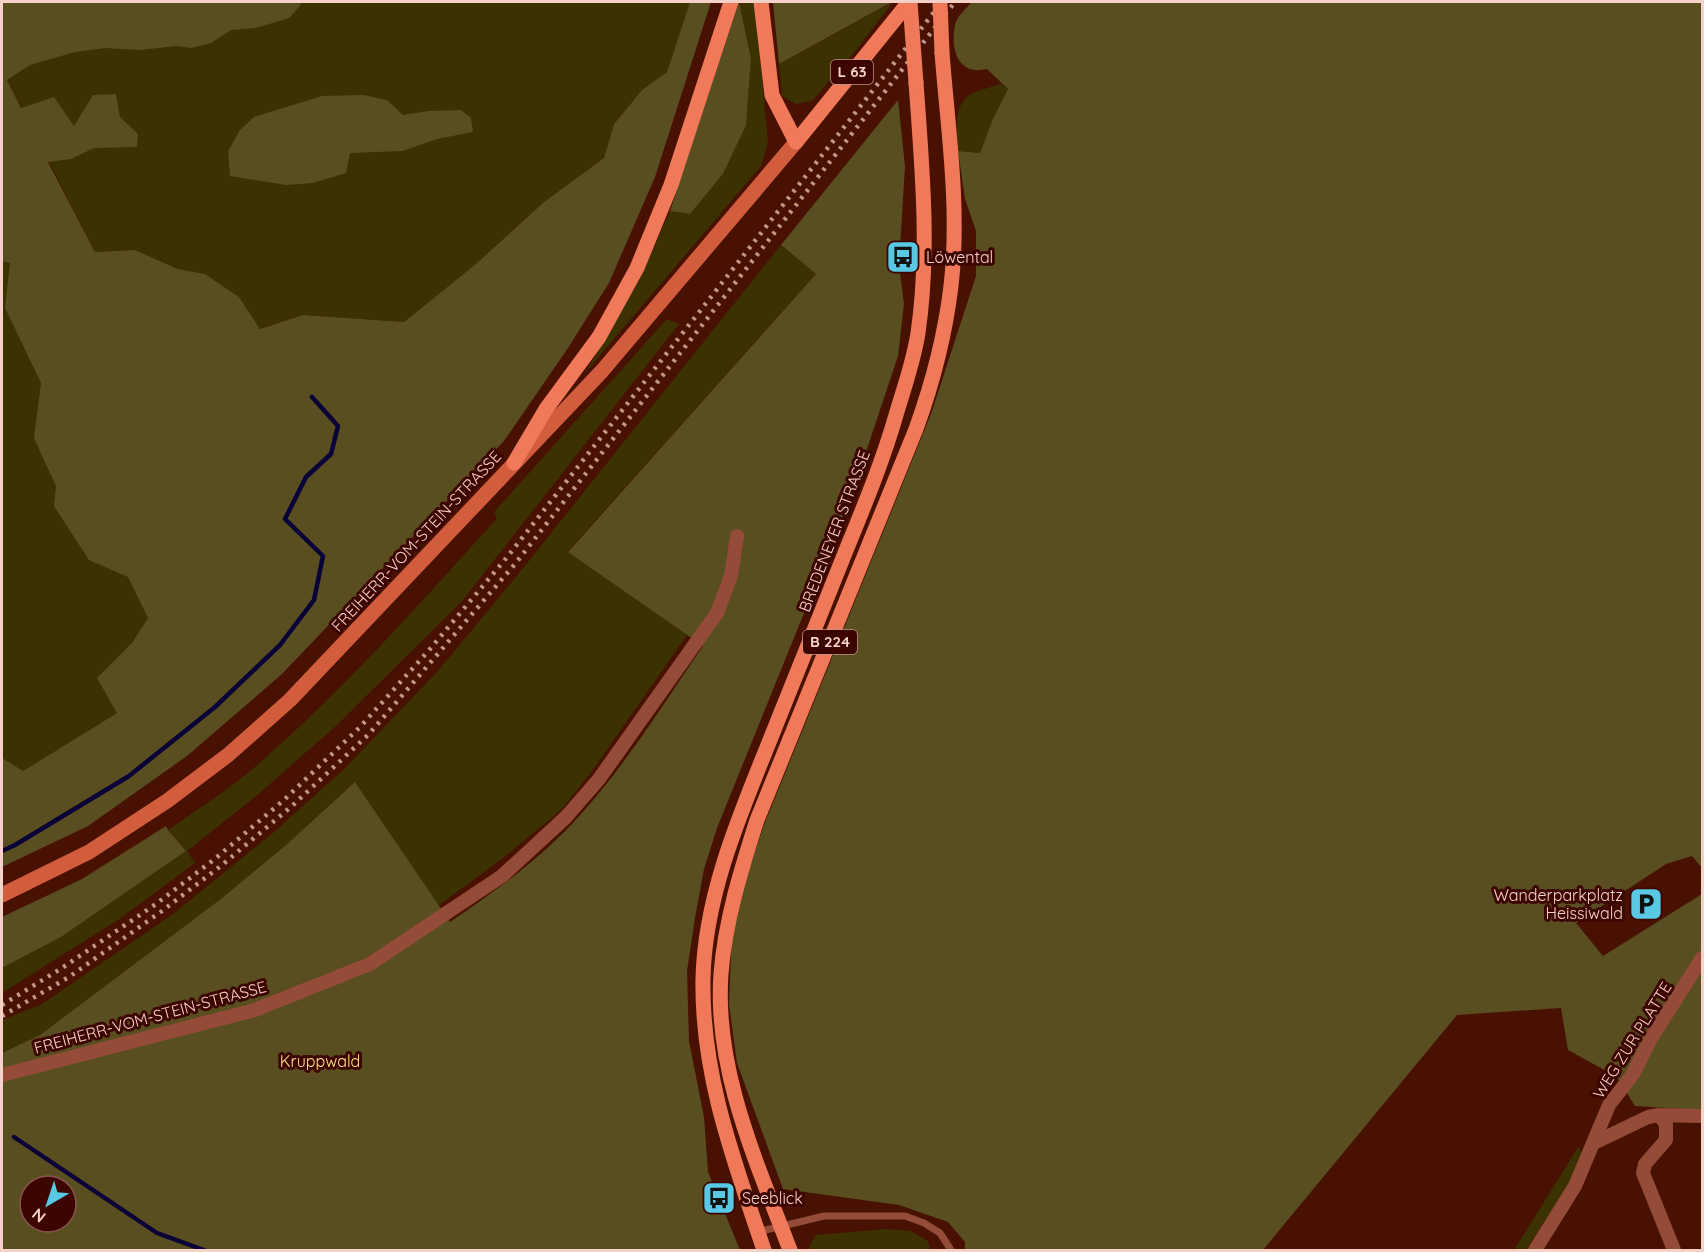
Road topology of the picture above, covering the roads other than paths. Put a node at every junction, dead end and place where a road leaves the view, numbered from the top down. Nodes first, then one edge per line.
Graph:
1 (731, 2) edge
2 (761, 2) edge
3 (909, 2) edge
4 (940, 2) edge
5 (796, 142) junction
6 (514, 463) junction
7 (737, 536) dead end
8 (2, 895) edge
9 (1702, 958) edge
10 (2, 1075) edge
11 (1659, 1114) junction
12 (1702, 1116) edge
13 (1594, 1143) junction
14 (781, 1226) junction
15 (757, 1232) junction
16 (764, 1251) edge
17 (790, 1251) edge
18 (951, 1251) edge
19 (1535, 1251) edge
20 (1674, 1251) edge

1 - 6 main road
2 - 5 main road
3 - 5 main road, L 63
3 - 15 main road, BREDENEYER STRASSE / B 224, bridge
4 - 14 main road, B 224, bridge
5 - 6 main road, FREIHERR-VOM-STEIN-STRASSE / L 63
6 - 8 main road, FREIHERR-VOM-STEIN-STRASSE / L 63
7 - 10 street, FREIHERR-VOM-STEIN-STRASSE
9 - 13 street, WEG ZUR PLATTE
11 - 12 street
11 - 13 street
11 - 20 street
13 - 19 street, WEG ZUR PLATTE
14 - 15 lane
14 - 17 main road, B 224
14 - 18 lane
15 - 16 main road, BREDENEYER STRASSE / B 224

